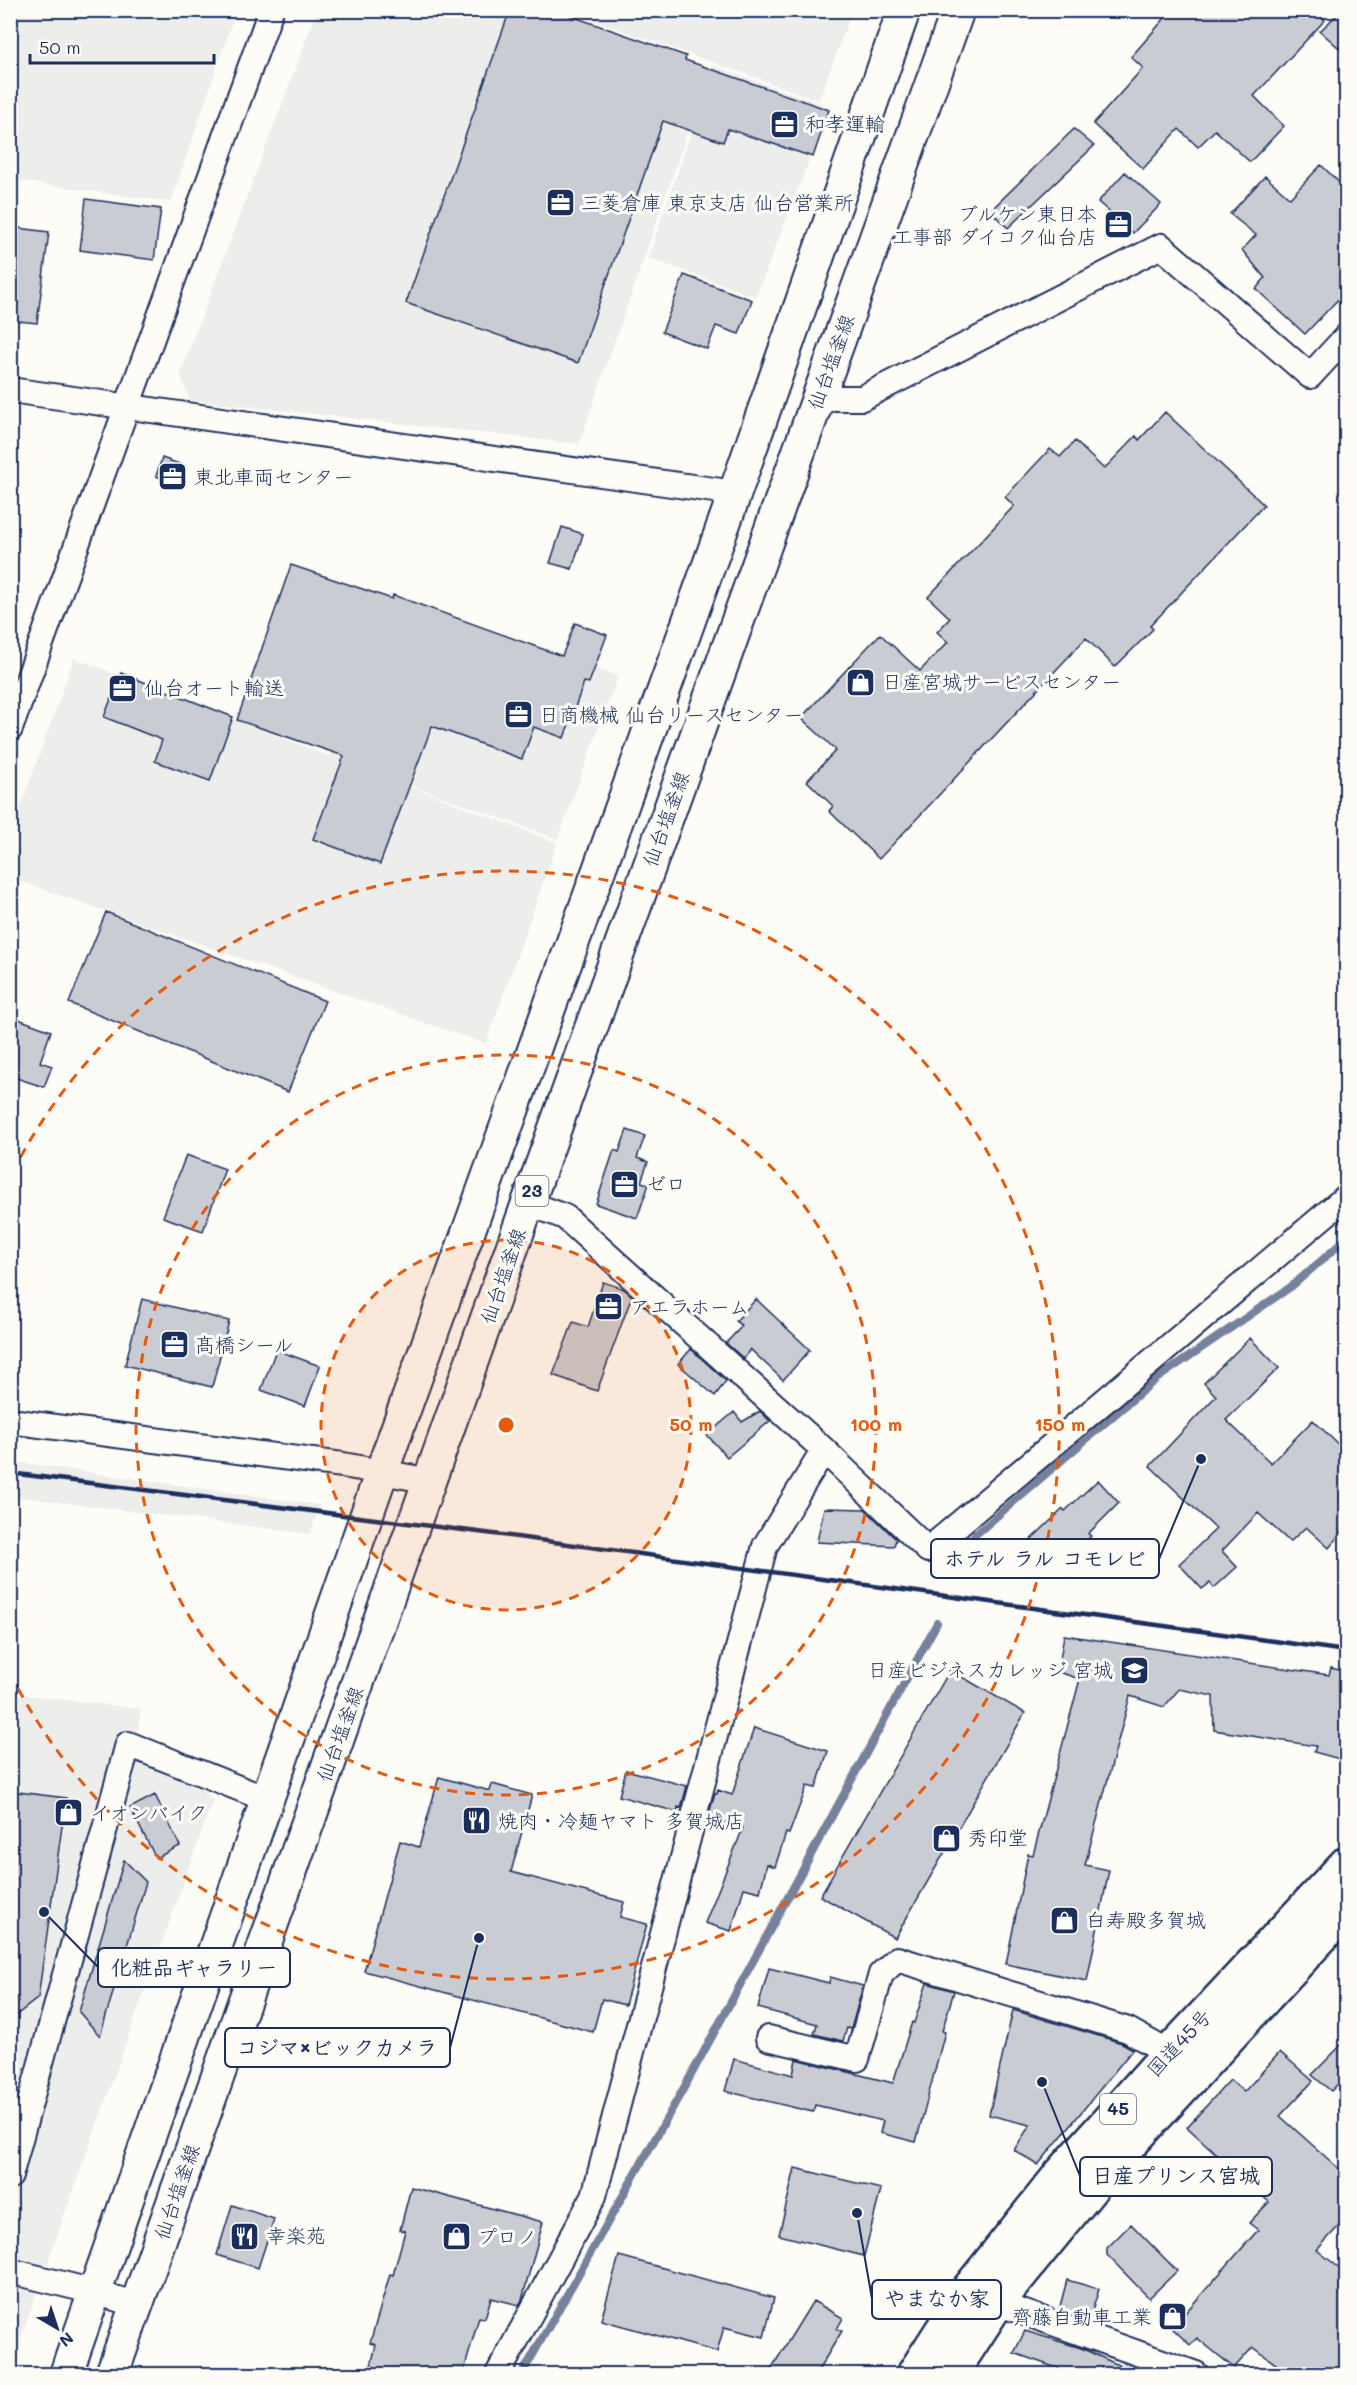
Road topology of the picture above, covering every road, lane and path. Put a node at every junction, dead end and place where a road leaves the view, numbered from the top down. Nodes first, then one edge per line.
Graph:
1 (271, 10) edge
2 (904, 10) edge
3 (958, 10) edge
4 (1347, 337) edge
5 (10, 390) edge
6 (818, 398) junction
7 (129, 406) junction
8 (735, 493) junction
9 (10, 729) edge
10 (1347, 1197) edge
11 (528, 1203) junction
12 (10, 1421) edge
13 (824, 1450) junction
14 (382, 1471) junction
15 (431, 1481) junction
16 (266, 1799) junction
17 (1347, 1864) edge
18 (1347, 1910) edge
19 (768, 2038) dead end
20 (1169, 2053) junction
21 (10, 2176) edge
22 (10, 2271) edge
23 (95, 2292) junction
24 (997, 2303) junction
25 (137, 2305) junction
26 (66, 2374) edge
27 (112, 2374) edge
28 (498, 2374) edge
29 (914, 2374) edge
30 (951, 2374) edge
31 (1196, 2374) edge

1 - 7 street
2 - 8 main road, 23
3 - 6 main road, 仙台塩釜線 / 23
4 - 6 street
5 - 7 street
6 - 11 main road, 仙台塩釜線 / 23
7 - 8 street
7 - 9 street
8 - 14 main road, 23
10 - 13 street
11 - 13 street
11 - 15 main road, 仙台塩釜線 / 23
12 - 14 street
13 - 28 street
14 - 15 street
14 - 16 main road, 23
15 - 25 main road, 仙台塩釜線 / 23
16 - 21 street
16 - 23 main road, 23
17 - 20 highway, 国道45号 / 45
18 - 24 highway, 国道45号 / 45
19 - 20 street
20 - 29 highway, 国道45号 / 45
22 - 23 street
23 - 25 street
23 - 26 main road, 23
24 - 30 highway, 国道45号 / 45
24 - 31 street
25 - 27 main road, 仙台塩釜線 / 23

